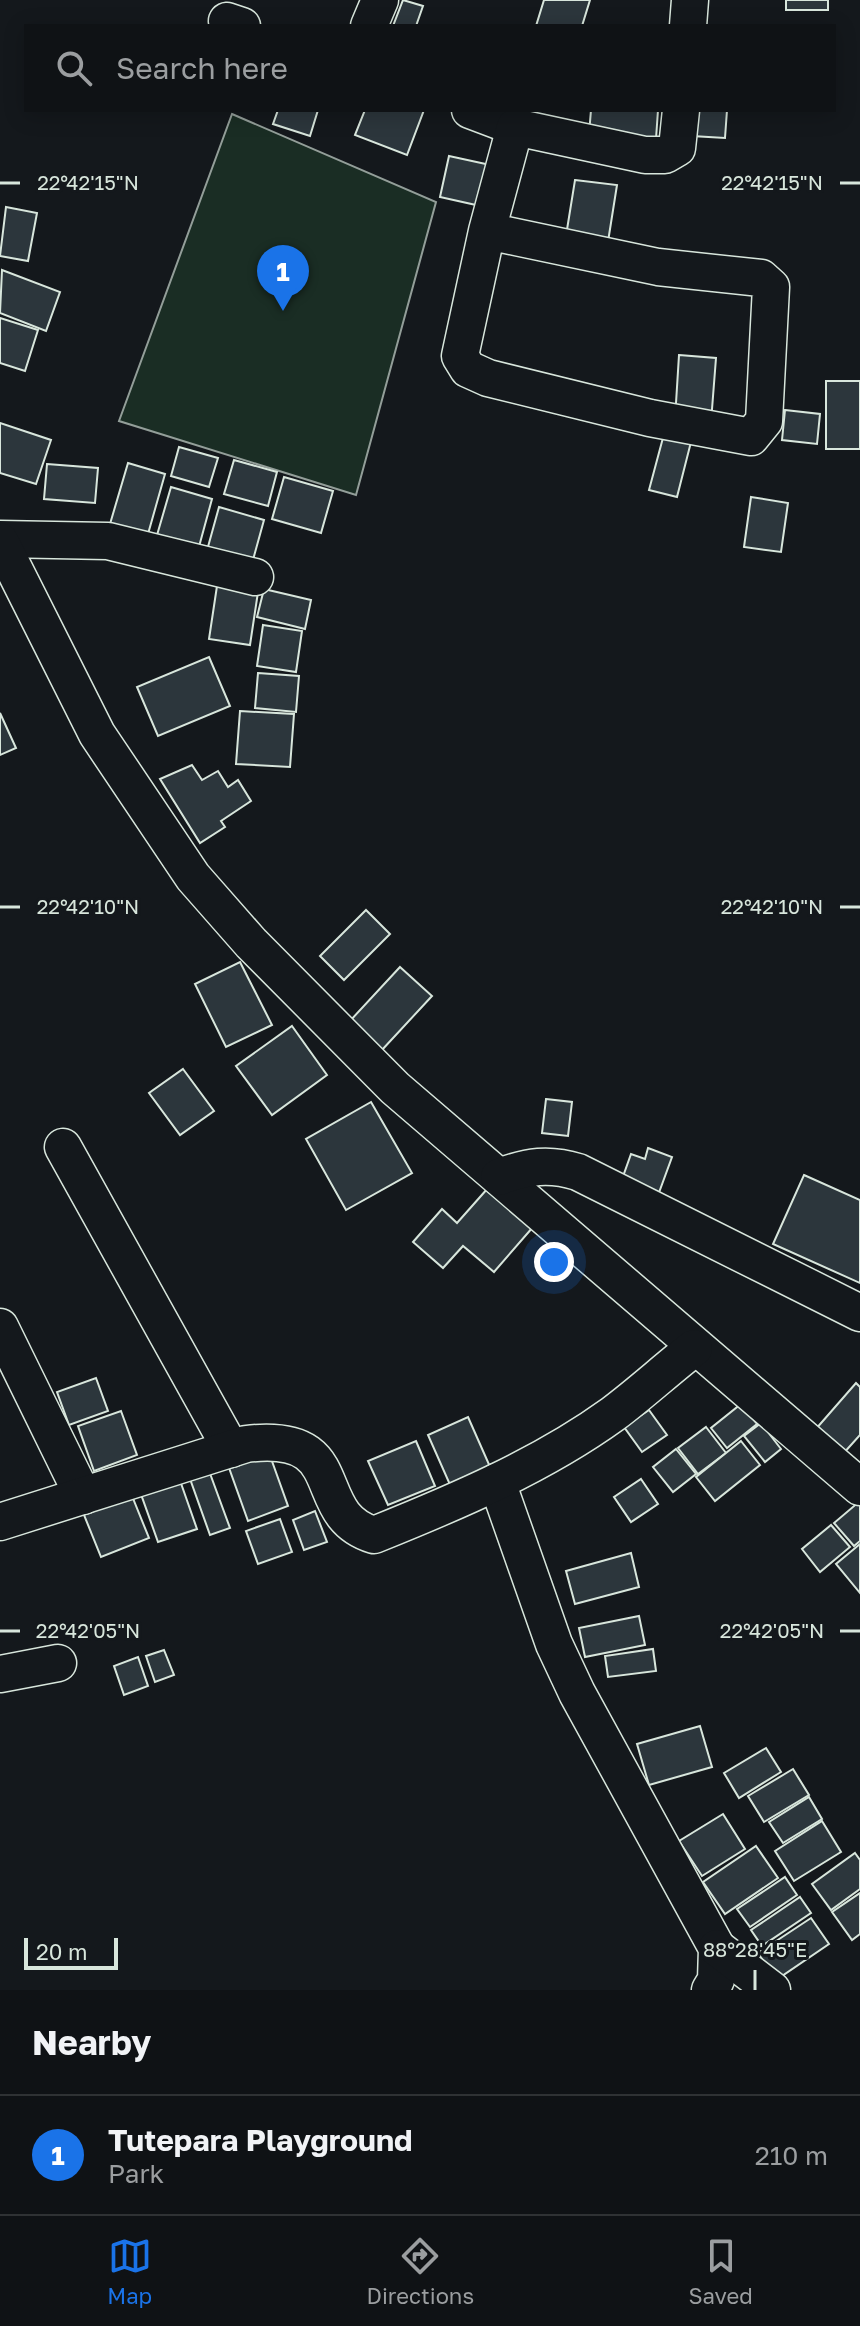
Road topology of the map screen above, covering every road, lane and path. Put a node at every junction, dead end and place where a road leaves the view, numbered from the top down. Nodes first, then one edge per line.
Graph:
1 (380, 0) edge
2 (690, 0) edge
3 (370, 24) edge
4 (688, 24) edge
5 (475, 112) edge
6 (681, 112) edge
7 (515, 127) junction
8 (487, 231) junction
9 (0, 540) edge
10 (255, 577) dead end
11 (63, 1147) dead end
12 (499, 1177) junction
13 (860, 1313) edge
14 (0, 1327) edge
15 (694, 1348) junction
16 (231, 1449) junction
17 (497, 1482) junction
18 (860, 1487) edge
19 (83, 1496) junction
20 (0, 1522) edge
21 (58, 1663) dead end
22 (0, 1674) edge
23 (717, 1948) junction
24 (710, 1990) edge
25 (772, 1990) edge

1 - 3 street
2 - 4 street
5 - 7 street
6 - 7 street
7 - 8 street
8 - 8 street
9 - 10 street
9 - 12 street
11 - 16 street
12 - 13 street
12 - 15 street
14 - 19 street
15 - 17 street
15 - 18 street
16 - 17 street
16 - 19 street
17 - 23 street
19 - 20 street
21 - 22 street
23 - 24 street
23 - 25 street

